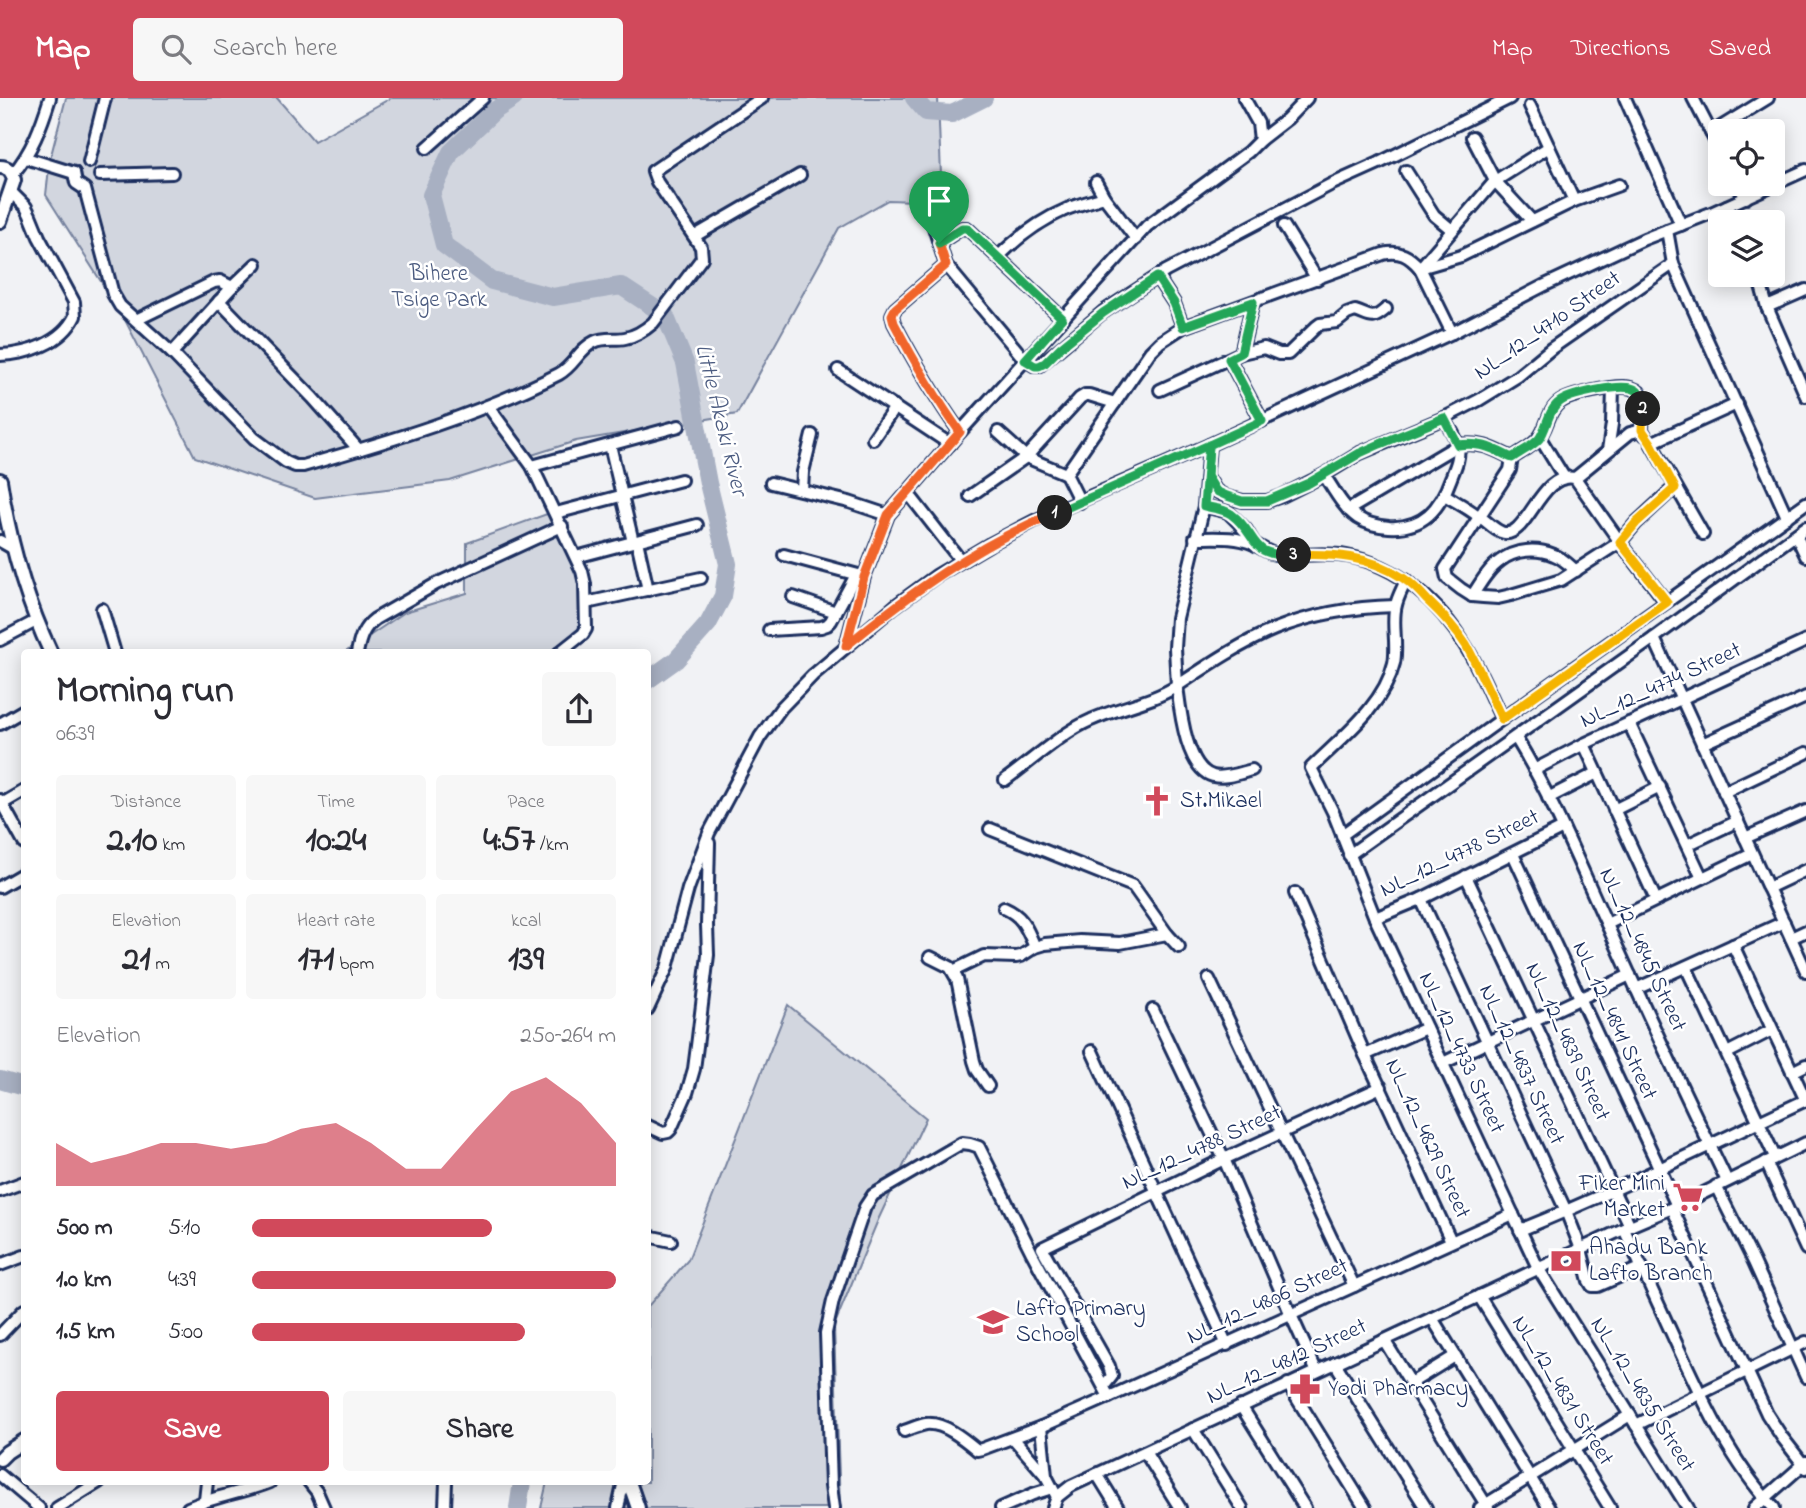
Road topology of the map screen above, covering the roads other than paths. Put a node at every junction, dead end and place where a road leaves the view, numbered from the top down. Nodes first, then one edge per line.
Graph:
1 (50, 98) edge
2 (106, 98) edge
3 (483, 98) edge
4 (762, 98) edge
5 (1244, 98) edge
6 (1307, 98) edge
7 (1510, 98) edge
8 (1625, 98) edge
9 (1693, 98) edge
10 (1768, 98) edge
11 (1530, 106) dead end
12 (1734, 119) edge
13 (1708, 126) edge
14 (1472, 137) dead end
15 (1260, 140) junction
16 (1549, 147) junction
17 (427, 148) dead end
18 (26, 158) junction
19 (89, 162) junction
20 (0, 167) edge
21 (1806, 170) edge
22 (1406, 171) dead end
23 (74, 173) junction
24 (172, 173) dead end
25 (13, 174) junction
26 (100, 175) junction
27 (800, 175) dead end
28 (1495, 181) junction
29 (1096, 182) dead end
30 (1619, 185) dead end
31 (85, 189) junction
32 (11, 192) junction
33 (1104, 197) junction
34 (1746, 198) joint
35 (1574, 201) junction
36 (1727, 206) junction
37 (1729, 210) edge
38 (932, 211) dead end
39 (0, 221) edge
40 (1532, 221) junction
41 (1681, 225) junction
42 (1284, 226) dead end
43 (1452, 230) junction
44 (1667, 230) junction
45 (695, 236) junction
46 (1136, 239) junction
47 (939, 243) junction
48 (998, 257) junction
49 (256, 264) dead end
50 (1673, 264) junction
51 (946, 265) junction
52 (1420, 268) junction
53 (1157, 277) junction
54 (1317, 279) junction
55 (232, 287) junction
56 (1761, 287) edge
57 (1806, 290) edge
58 (219, 301) junction
59 (1253, 302) junction
60 (1767, 307) junction
61 (1386, 309) dead end
62 (1062, 318) junction
63 (136, 320) junction
64 (1183, 327) junction
65 (1452, 333) junction
66 (172, 353) junction
67 (1241, 353) junction
68 (0, 355) edge
69 (1229, 359) junction
70 (1025, 360) junction
71 (838, 370) dead end
72 (1612, 388) junction
73 (1160, 390) dead end
74 (1806, 396) edge
75 (1115, 403) junction
76 (1737, 404) junction
77 (488, 406) junction
78 (895, 407) junction
79 (1444, 418) junction
80 (1262, 421) junction
81 (1612, 424) junction
82 (679, 426) dead end
83 (1642, 430) junction
84 (960, 432) junction
85 (998, 432) dead end
86 (1630, 433) junction
87 (812, 435) dead end
88 (1540, 438) junction
89 (873, 439) dead end
90 (1651, 443) junction
91 (950, 444) junction
92 (610, 445) junction
93 (1209, 445) junction
94 (1458, 445) junction
95 (359, 450) junction
96 (1608, 450) junction
97 (1026, 457) junction
98 (1512, 458) junction
99 (532, 466) junction
100 (1066, 474) junction
101 (1324, 475) junction
102 (1207, 476) junction
103 (1570, 477) junction
104 (0, 480) edge
105 (681, 480) dead end
106 (771, 483) dead end
107 (1675, 488) junction
108 (802, 490) junction
109 (908, 493) junction
110 (623, 495) junction
111 (1445, 495) junction
112 (970, 496) dead end
113 (2, 501) edge
114 (1080, 502) junction
115 (1806, 503) edge
116 (1204, 506) junction
117 (1348, 510) junction
118 (556, 513) junction
119 (888, 515) junction
120 (1480, 516) junction
121 (1787, 517) junction
122 (697, 525) dead end
123 (562, 526) junction
124 (1802, 531) edge
125 (1703, 534) dead end
126 (1195, 538) junction
127 (0, 541) edge
128 (635, 541) junction
129 (1620, 542) junction
130 (1254, 544) junction
131 (14, 549) junction
132 (784, 555) dead end
133 (1806, 556) edge
134 (576, 557) junction
135 (961, 561) junction
136 (1576, 571) junction
137 (860, 576) junction
138 (701, 579) dead end
139 (1406, 580) junction
140 (648, 590) junction
141 (1472, 596) junction
142 (793, 597) dead end
143 (1667, 602) junction
144 (586, 603) junction
145 (1395, 606) junction
146 (102, 609) dead end
147 (836, 612) junction
148 (36, 621) junction
149 (769, 630) dead end
150 (1654, 638) junction
151 (0, 640) edge
152 (1806, 641) edge
153 (846, 646) junction
154 (49, 649) edge
155 (114, 649) edge
156 (358, 649) edge
157 (564, 649) edge
158 (1177, 686) junction
159 (1806, 697) edge
160 (1681, 698) junction
161 (21, 712) edge
162 (1502, 719) junction
163 (0, 723) edge
164 (1629, 723) junction
165 (1516, 738) junction
166 (1584, 744) junction
167 (1702, 744) junction
168 (1806, 753) edge
169 (1252, 770) dead end
170 (1534, 770) junction
171 (1597, 773) junction
172 (1005, 780) dead end
173 (1660, 788) junction
174 (1724, 792) junction
175 (21, 793) edge
176 (1548, 798) junction
177 (1, 803) edge
178 (1614, 810) junction
179 (1806, 811) edge
180 (1738, 821) junction
181 (1563, 828) junction
182 (990, 829) dead end
183 (709, 833) junction
184 (1342, 835) junction
185 (21, 838) edge
186 (1745, 838) junction
187 (1687, 845) junction
188 (1513, 854) junction
189 (1349, 855) junction
190 (1752, 855) junction
191 (1806, 870) edge
192 (21, 875) edge
193 (1466, 876) junction
194 (1702, 878) junction
195 (0, 887) edge
196 (1768, 888) junction
197 (1295, 893) dead end
198 (1421, 899) junction
199 (1656, 900) junction
200 (1004, 908) dead end
201 (1376, 919) junction
202 (1784, 922) junction
203 (1607, 925) junction
204 (1806, 931) edge
205 (1167, 934) junction
206 (1791, 938) junction
207 (1733, 945) junction
208 (1035, 947) junction
209 (1179, 947) dead end
210 (930, 957) dead end
211 (1686, 967) junction
212 (953, 971) junction
213 (1806, 971) edge
214 (1630, 975) junction
215 (1209, 979) dead end
216 (1636, 989) junction
217 (1580, 999) junction
218 (651, 1003) edge
219 (1153, 1010) dead end
220 (1534, 1020) junction
221 (1426, 1028) junction
222 (1772, 1030) junction
223 (1486, 1042) junction
224 (1092, 1051) dead end
225 (1727, 1053) junction
226 (1365, 1055) junction
227 (1443, 1062) junction
228 (1806, 1065) edge
229 (1792, 1072) junction
230 (988, 1086) dead end
231 (1381, 1087) junction
232 (1806, 1101) edge
233 (1758, 1122) junction
234 (651, 1127) edge
235 (1282, 1133) junction
236 (1806, 1143) edge
237 (1710, 1146) junction
238 (1224, 1160) junction
239 (1771, 1160) junction
240 (1660, 1170) junction
241 (21, 1183) edge
242 (1722, 1183) junction
243 (1612, 1189) junction
244 (0, 1191) edge
245 (1157, 1192) junction
246 (1674, 1207) junction
247 (1566, 1211) junction
248 (1513, 1214) junction
249 (1627, 1227) junction
250 (1520, 1230) junction
251 (651, 1237) edge
252 (671, 1241) dead end
253 (1451, 1241) junction
254 (1581, 1249) junction
255 (1806, 1249) edge
256 (21, 1257) edge
257 (0, 1265) edge
258 (1642, 1267) junction
259 (1538, 1268) junction
260 (1353, 1286) junction
261 (1479, 1296) junction
262 (21, 1313) edge
263 (1290, 1315) junction
264 (1432, 1318) junction
265 (0, 1335) edge
266 (1384, 1340) junction
267 (1806, 1342) edge
268 (1227, 1345) junction
269 (1793, 1349) junction
270 (1455, 1356) junction
271 (1335, 1363) junction
272 (1316, 1370) junction
273 (1747, 1372) junction
274 (1806, 1377) edge
275 (1411, 1383) junction
276 (1288, 1384) junction
277 (1107, 1392) junction
278 (1699, 1393) junction
279 (1241, 1406) junction
280 (1633, 1420) junction
281 (1041, 1427) junction
282 (1193, 1429) junction
283 (904, 1431) dead end
284 (21, 1433) edge
285 (1013, 1438) junction
286 (21, 1443) edge
287 (0, 1448) edge
288 (1573, 1450) junction
289 (1145, 1452) junction
290 (0, 1459) edge
291 (1805, 1465) edge
292 (1097, 1474) junction
293 (0, 1475) edge
294 (1046, 1476) junction
295 (1530, 1477) junction
296 (94, 1485) edge
297 (206, 1485) edge
298 (261, 1485) edge
299 (311, 1485) edge
300 (446, 1485) edge
301 (624, 1485) edge
302 (626, 1485) edge
303 (626, 1485) edge
304 (1054, 1498) edge
305 (1765, 1499) junction
306 (205, 1500) junction
307 (1485, 1507) edge
308 (39, 1508) edge
309 (57, 1508) edge
310 (188, 1508) edge
311 (324, 1508) edge
312 (445, 1508) edge
313 (618, 1508) edge
314 (632, 1508) edge
315 (638, 1508) edge
316 (834, 1508) edge
317 (1001, 1508) edge
318 (1118, 1508) edge
319 (1180, 1508) edge
320 (1242, 1508) edge
321 (1304, 1508) edge
322 (1365, 1508) edge
323 (1426, 1508) edge
324 (1549, 1508) edge
325 (1609, 1508) edge
326 (1688, 1508) edge
327 (1754, 1508) edge
328 (1774, 1508) edge

1 - 18 street
2 - 19 street
3 - 17 street
4 - 45 street
5 - 15 street
6 - 15 street
7 - 53 street
8 - 41 street
9 - 13 street
10 - 12 street
11 - 16 street
14 - 28 street
15 - 46 street
16 - 28 street
16 - 35 street
18 - 23 street
18 - 25 street
19 - 23 street
19 - 26 street
20 - 25 main road
21 - 34 street
22 - 43 street
23 - 31 street
24 - 26 street
25 - 32 main road
26 - 31 street
27 - 45 street
28 - 40 street
28 - 43 street
29 - 33 street
30 - 35 street
31 - 63 street
32 - 39 main road
32 - 68 street
33 - 46 street
33 - 48 street
34 - 36 street
35 - 40 street
36 - 37 street
36 - 41 street
38 - 47 street
40 - 52 street
41 - 44 street
42 - 54 street
43 - 52 street
44 - 50 street
44 - 65 street
45 - 77 street
46 - 62 street
47 - 48 street
47 - 51 street
48 - 62 street
49 - 55 street
50 - 76 street
50 - 79 street, NL_12_4710 Street
51 - 70 street
51 - 84 street
52 - 54 street
52 - 65 street
53 - 64 street
53 - 70 street
54 - 59 street
55 - 58 street
55 - 63 street
56 - 60 street
57 - 60 street
58 - 66 street
58 - 95 street
59 - 64 street
59 - 67 street
60 - 74 street
61 - 67 street
62 - 70 street
63 - 66 street
64 - 75 street
65 - 80 street
66 - 95 street
67 - 69 street
69 - 73 street
69 - 80 street
70 - 84 street
71 - 78 street
72 - 81 street
72 - 83 street
72 - 88 street
75 - 97 street
75 - 100 street
76 - 90 street
76 - 121 street
77 - 95 street
77 - 99 street
78 - 89 street
78 - 91 street
79 - 94 street
79 - 101 street, NL_12_4710 Street
80 - 93 street
81 - 86 street
81 - 96 street
82 - 92 street
83 - 86 street
83 - 90 street
84 - 91 street
85 - 97 street
86 - 96 street
87 - 108 street
88 - 98 street
88 - 103 street
90 - 107 street
91 - 109 street
92 - 99 street
92 - 110 street
93 - 102 street
93 - 114 street
94 - 98 street
94 - 111 street
94 - 117 street
96 - 103 street
97 - 100 street
97 - 112 street
98 - 120 street
99 - 118 street
100 - 114 street
101 - 102 street, NL_12_4710 Street
101 - 117 street
102 - 116 street
103 - 120 street
103 - 129 street
104 - 113 main road
105 - 110 street
106 - 108 street
107 - 125 street
107 - 129 street
108 - 119 street
109 - 119 street
109 - 135 street
110 - 118 street
110 - 128 street
111 - 117 street
111 - 120 street
113 - 131 main road
114 - 135 street
115 - 121 street
116 - 126 street
116 - 130 street
118 - 123 street
119 - 137 street
120 - 141 street
121 - 143 street
122 - 128 street
123 - 134 street
123 - 156 street
124 - 133 street
124 - 150 street
126 - 130 street
126 - 158 street
127 - 131 street
128 - 134 street
128 - 140 street
129 - 136 street
129 - 143 street
130 - 139 street
131 - 148 main road
132 - 137 street
134 - 144 street
135 - 153 street
136 - 141 street
136 - 141 street
137 - 147 street
137 - 153 street
138 - 140 street
139 - 145 street
139 - 162 street
140 - 144 street
142 - 147 street
143 - 162 street
144 - 157 street
145 - 158 street
145 - 184 street, NL_12_4733 Street
146 - 155 street
147 - 149 street
148 - 151 street
148 - 154 main road
150 - 160 street
150 - 165 street
152 - 160 street, NL_12_4774 Street
153 - 183 street
158 - 169 street
158 - 172 street
159 - 167 street
160 - 164 street, NL_12_4774 Street
160 - 167 street
161 - 163 street
162 - 184 street
164 - 166 street, NL_12_4774 Street
164 - 173 street
165 - 170 street, NL_12_4845 Street
165 - 189 street
166 - 170 street, NL_12_4774 Street
166 - 171 street
167 - 174 street
168 - 174 street
170 - 176 street, NL_12_4845 Street
171 - 176 street
171 - 178 street
173 - 178 street
173 - 187 street
174 - 180 street
175 - 177 street
176 - 181 street, NL_12_4845 Street
177 - 185 street
178 - 199 street
179 - 186 street
180 - 186 street
180 - 187 street
181 - 188 street, NL_12_4778 Street
181 - 203 street, NL_12_4845 Street
182 - 205 street
183 - 218 street
183 - 234 street
184 - 189 street, NL_12_4733 Street
186 - 190 street
187 - 194 street
188 - 193 street, NL_12_4778 Street
188 - 217 street, NL_12_4841 Street
189 - 201 street, NL_12_4733 Street
190 - 194 street
190 - 196 street
191 - 196 street
192 - 195 street
193 - 198 street, NL_12_4778 Street
193 - 220 street, NL_12_4839 Street
194 - 199 street
196 - 202 street
197 - 226 street, NL_12_4829 Street
198 - 201 street, NL_12_4778 Street
198 - 223 street, NL_12_4837 Street
199 - 203 street
200 - 208 street
201 - 221 street, NL_12_4733 Street
202 - 206 street
202 - 207 street
203 - 214 street, NL_12_4845 Street
204 - 206 street
205 - 208 street
205 - 209 street
206 - 213 street
207 - 211 street
207 - 222 street
208 - 212 street
210 - 212 street
211 - 216 street
211 - 225 street
212 - 230 street
214 - 216 street, NL_12_4845 Street
214 - 217 street
215 - 235 street
216 - 237 street, NL_12_4845 Street
217 - 220 street
217 - 240 street, NL_12_4841 Street
219 - 238 street
220 - 223 street
220 - 243 street, NL_12_4839 Street
221 - 226 street, NL_12_4829 Street
221 - 227 street, NL_12_4733 Street
222 - 225 street
222 - 229 street
223 - 227 street
223 - 247 street, NL_12_4837 Street
224 - 245 street
225 - 233 street
226 - 231 street, NL_12_4829 Street
227 - 248 street, NL_12_4733 Street
228 - 229 street
229 - 232 street
231 - 235 street, NL_12_4788 Street
231 - 253 street, NL_12_4829 Street
232 - 233 street
233 - 237 street
233 - 239 street
235 - 238 street, NL_12_4788 Street
235 - 260 street
236 - 239 street, NL_12_4812 Street
237 - 240 street
237 - 242 street, NL_12_4845 Street
238 - 245 street, NL_12_4788 Street
238 - 263 street
239 - 242 street, NL_12_4812 Street
239 - 255 street
240 - 243 street
240 - 246 street, NL_12_4841 Street
241 - 244 street
242 - 246 street, NL_12_4812 Street
242 - 269 street, NL_12_4845 Street
243 - 247 street
243 - 249 street, NL_12_4839 Street
245 - 268 street
245 - 277 street, NL_12_4788 Street
246 - 249 street, NL_12_4812 Street
246 - 273 street, NL_12_4841 Street
247 - 250 street
247 - 254 street, NL_12_4837 Street
248 - 250 street, NL_12_4733 Street
248 - 253 street, NL_12_4806 Street
249 - 254 street, NL_12_4812 Street
249 - 258 street, NL_12_4839 Street
250 - 259 street, NL_12_4733 Street
251 - 252 street
253 - 260 street, NL_12_4806 Street
254 - 258 street, NL_12_4837 Street
254 - 259 street, NL_12_4812 Street
256 - 257 street
258 - 278 street, NL_12_4839 Street
259 - 261 street, NL_12_4812 Street
259 - 280 street, NL_12_4835 Street
260 - 263 street, NL_12_4806 Street
261 - 264 street, NL_12_4812 Street
261 - 288 street, NL_12_4831 Street
262 - 265 street
263 - 268 street, NL_12_4806 Street
263 - 272 street
264 - 266 street, NL_12_4812 Street
264 - 270 street
266 - 271 street, NL_12_4812 Street
266 - 275 street
267 - 269 street
268 - 277 street, NL_12_4806 Street
269 - 273 street
269 - 274 street, NL_12_4845 Street
270 - 275 street
270 - 295 street
271 - 272 street, NL_12_4812 Street
271 - 323 street
272 - 276 street, NL_12_4812 Street
273 - 278 street
273 - 291 street, NL_12_4841 Street
275 - 307 street
276 - 279 street, NL_12_4812 Street
276 - 322 street
277 - 281 street, NL_12_4806 Street
277 - 316 street
278 - 280 street
278 - 305 street, NL_12_4839 Street
279 - 282 street, NL_12_4812 Street
279 - 321 street
280 - 288 street
280 - 326 street, NL_12_4835 Street
281 - 285 street, NL_12_4806 Street
281 - 294 street
282 - 289 street, NL_12_4812 Street
282 - 320 street
283 - 285 street, NL_12_4806 Street
284 - 287 main road
285 - 294 street
286 - 290 main road
288 - 295 street
288 - 325 street, NL_12_4831 Street
289 - 292 street, NL_12_4812 Street
289 - 319 street
291 - 305 street
292 - 304 street, NL_12_4812 Street
292 - 318 street
293 - 308 street
294 - 304 street
295 - 307 street
295 - 324 street
296 - 309 street
297 - 306 street
298 - 306 street
299 - 311 street
300 - 312 street
301 - 313 street
302 - 314 main road
303 - 315 main road
304 - 317 street, NL_12_4812 Street
305 - 327 street
305 - 328 street, NL_12_4839 Street
306 - 310 street

